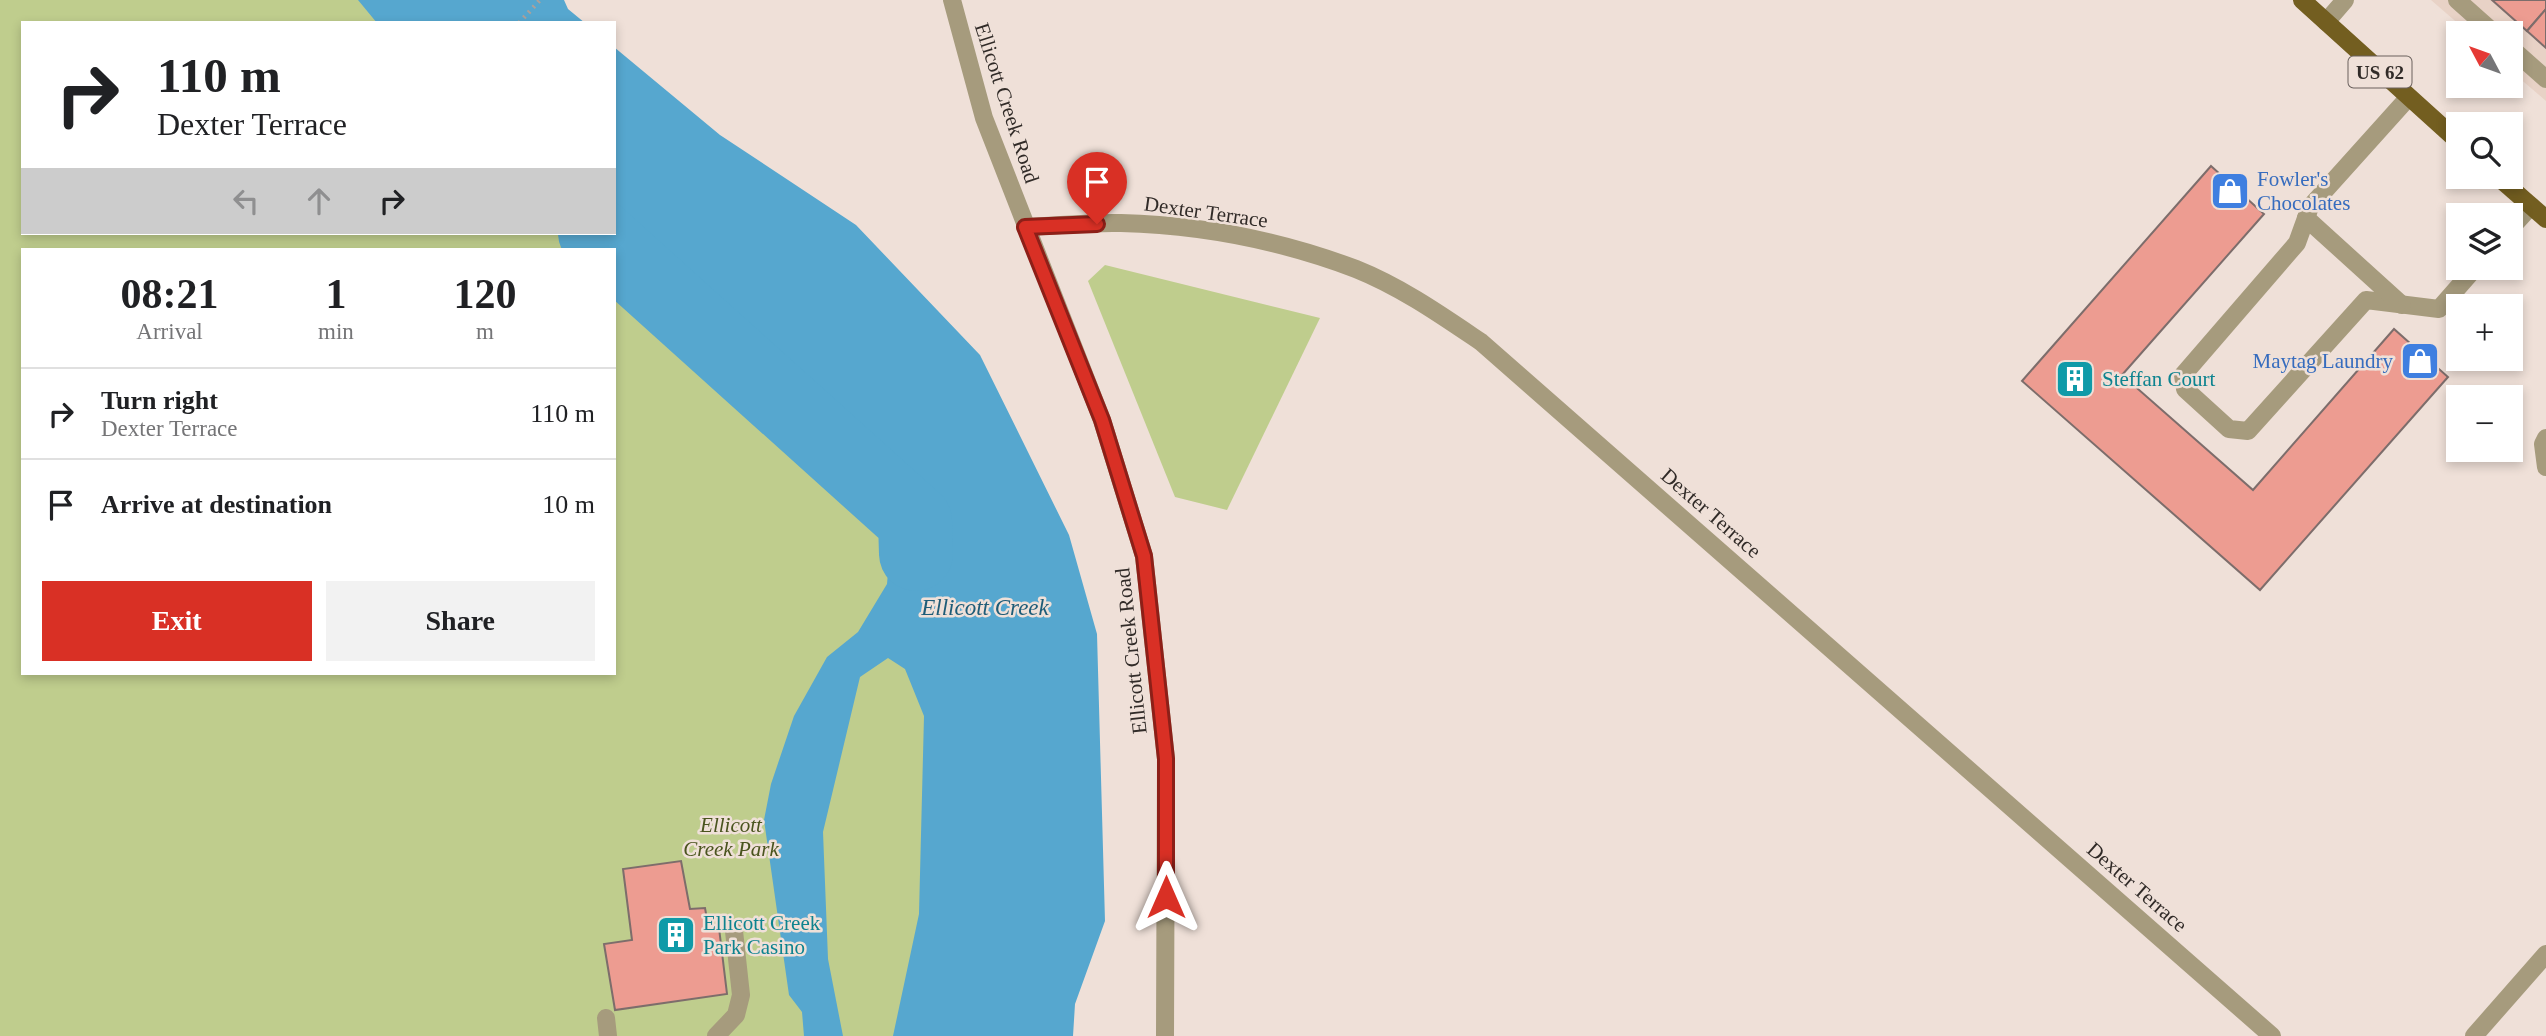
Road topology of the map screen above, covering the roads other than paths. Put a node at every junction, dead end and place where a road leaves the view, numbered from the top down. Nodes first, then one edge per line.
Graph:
1 (952, 0) edge
2 (2302, 0) edge
3 (2344, 0) edge
4 (2457, 0) edge
5 (2481, 21) edge
6 (2326, 22) junction
7 (2524, 60) edge
8 (2546, 79) edge
9 (2409, 98) junction
10 (2446, 131) edge
11 (2512, 189) edge
12 (2531, 206) junction
13 (2523, 215) edge
14 (2306, 218) junction
15 (2546, 219) edge
16 (1025, 227) junction
17 (2464, 280) edge
18 (2402, 305) junction
19 (2546, 438) edge
20 (2546, 467) edge
21 (734, 931) dead end
22 (2546, 954) edge
23 (716, 1036) edge
24 (1165, 1036) edge
25 (2272, 1036) edge
26 (2474, 1036) edge

1 - 16 street, Ellicott Creek Road
2 - 6 main road, US 62
3 - 6 street
4 - 5 street
6 - 9 main road, US 62
7 - 8 street
9 - 10 main road, US 62
9 - 14 street
11 - 12 main road
12 - 13 street
12 - 15 main road
14 - 18 street
14 - 18 street
16 - 24 street, Ellicott Creek Road
16 - 25 street, Dexter Terrace
17 - 18 street
19 - 20 street
21 - 23 street
22 - 26 street

